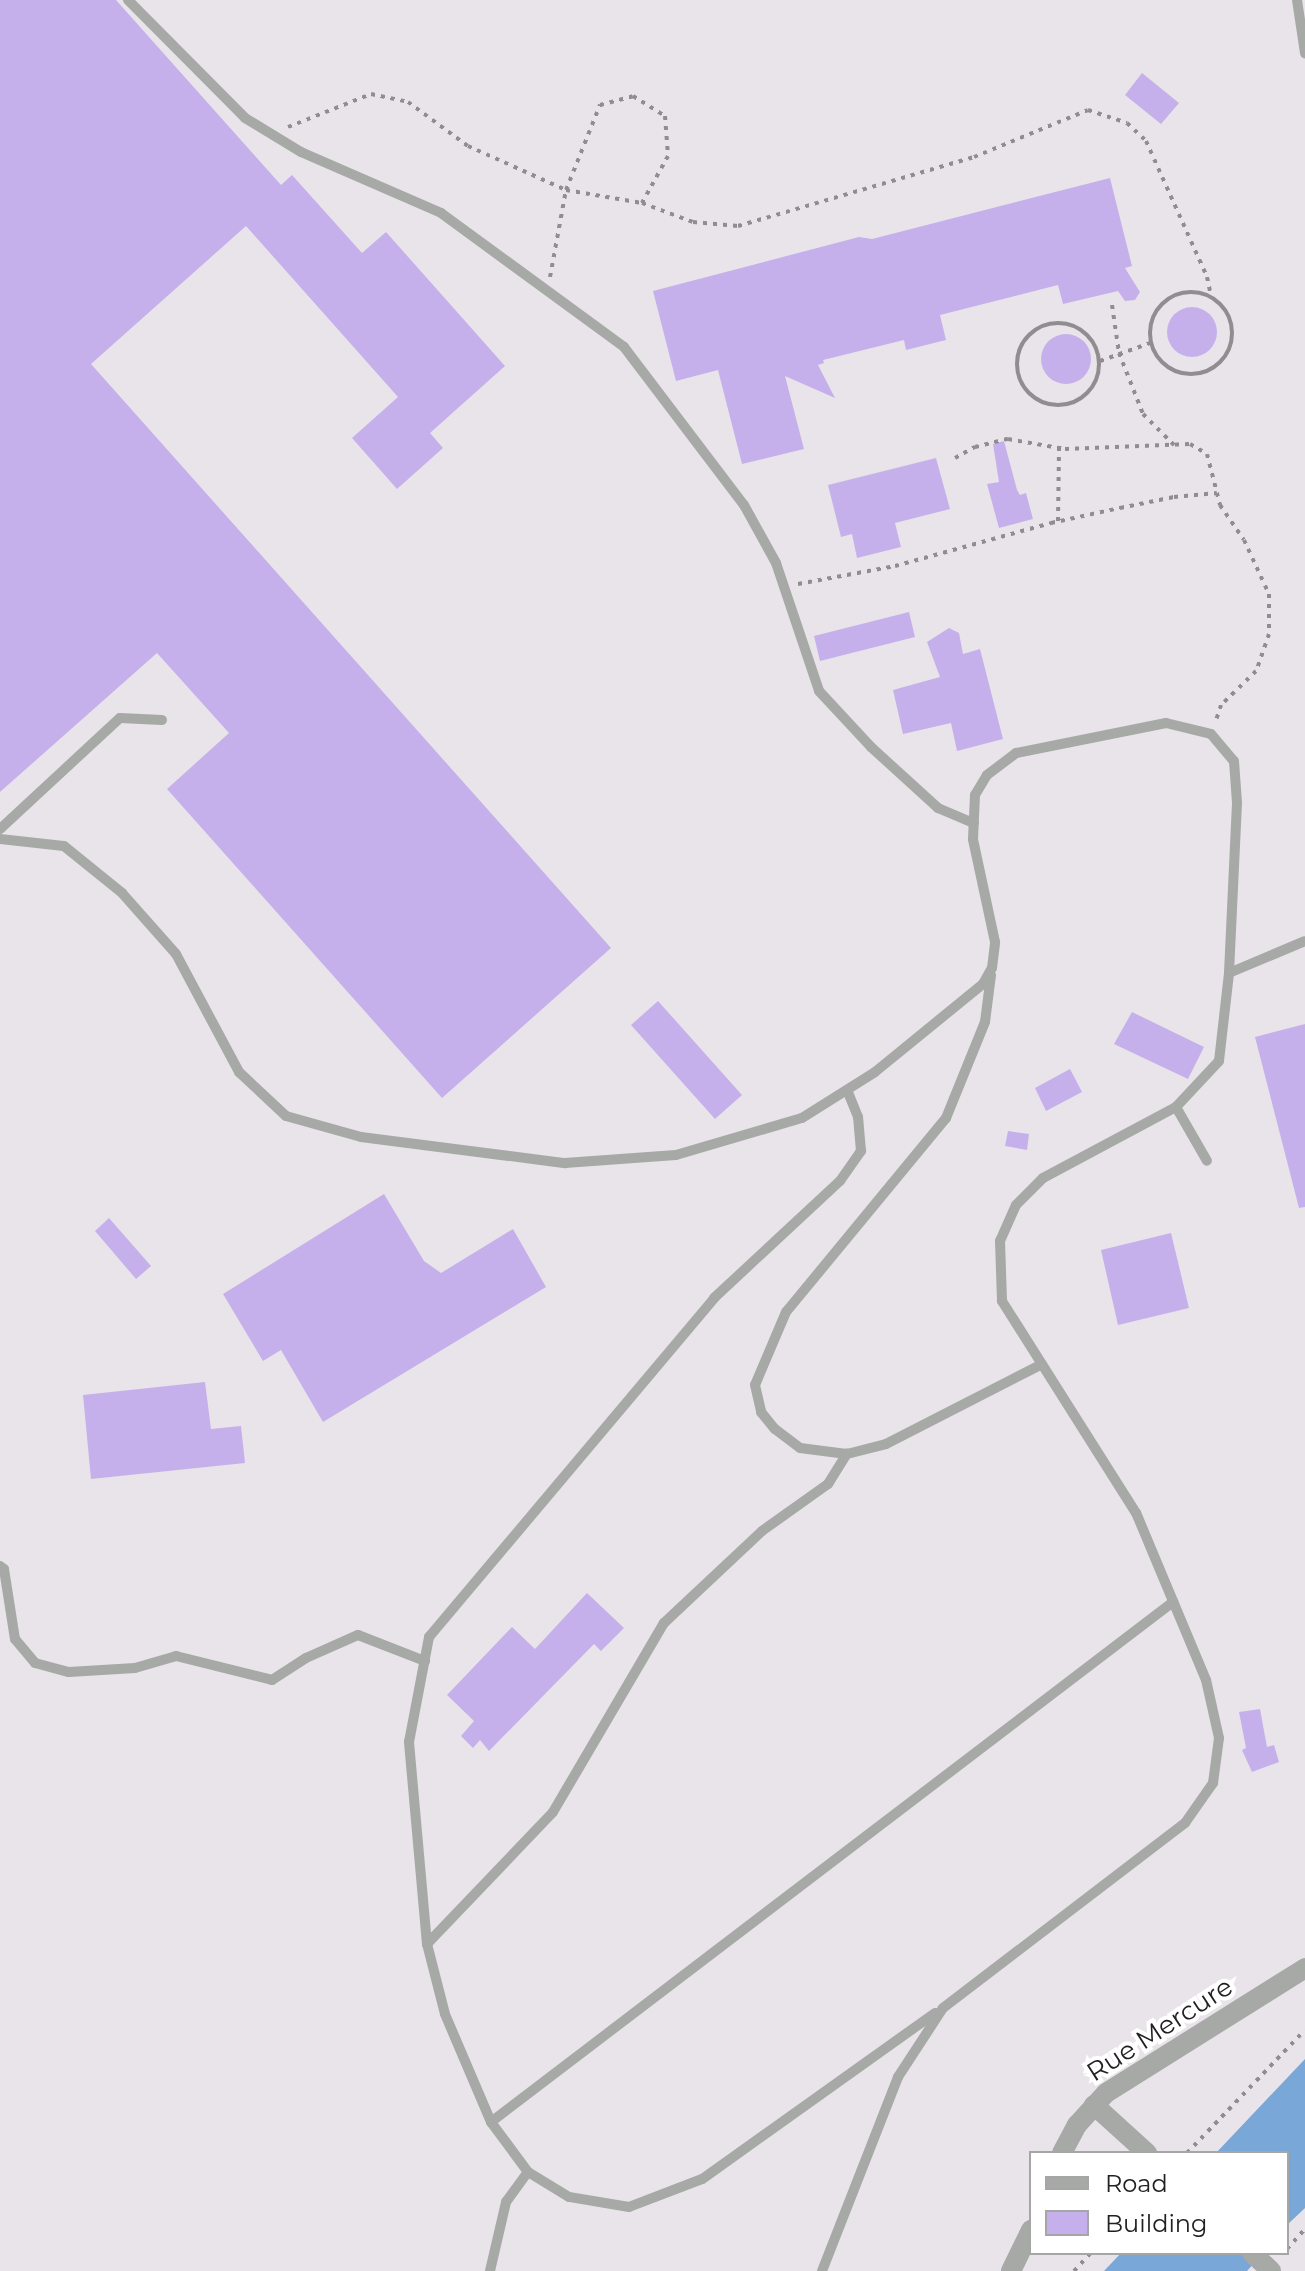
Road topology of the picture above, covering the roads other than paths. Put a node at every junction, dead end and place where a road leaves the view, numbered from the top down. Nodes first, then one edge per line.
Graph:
1 (128, 0) edge
2 (1297, 0) edge
3 (1305, 53) edge
4 (162, 720) dead end
5 (974, 823) junction
6 (0, 829) edge
7 (0, 839) edge
8 (1305, 941) edge
9 (992, 968) junction
10 (1229, 973) junction
11 (847, 1090) junction
12 (1176, 1107) junction
13 (1207, 1161) dead end
14 (1042, 1364) junction
15 (847, 1454) junction
16 (0, 1566) edge
17 (1173, 1602) junction
18 (425, 1661) junction
19 (427, 1944) junction
20 (1305, 1968) edge
21 (943, 2008) junction
22 (1094, 2105) junction
23 (491, 2122) junction
24 (1141, 2146) edge
25 (1063, 2151) edge
26 (528, 2172) junction
27 (1029, 2234) edge
28 (1254, 2255) edge
29 (490, 2271) edge
30 (822, 2271) edge
31 (1011, 2271) edge
32 (1271, 2271) edge

1 - 5 lane
2 - 3 lane
4 - 6 lane
5 - 9 lane
5 - 10 lane
7 - 11 lane
8 - 10 lane
9 - 11 lane
9 - 15 lane
10 - 12 lane
11 - 18 lane
12 - 13 lane
12 - 14 lane
14 - 15 lane
14 - 17 lane
15 - 19 lane
16 - 18 lane
17 - 21 lane
17 - 23 lane
18 - 19 lane
19 - 23 lane
20 - 22 street, Rue Mercure
21 - 26 lane
21 - 30 lane
22 - 24 street
22 - 25 street, Rue Mercure
23 - 26 lane
26 - 29 lane
27 - 31 street
28 - 32 street, bridge

